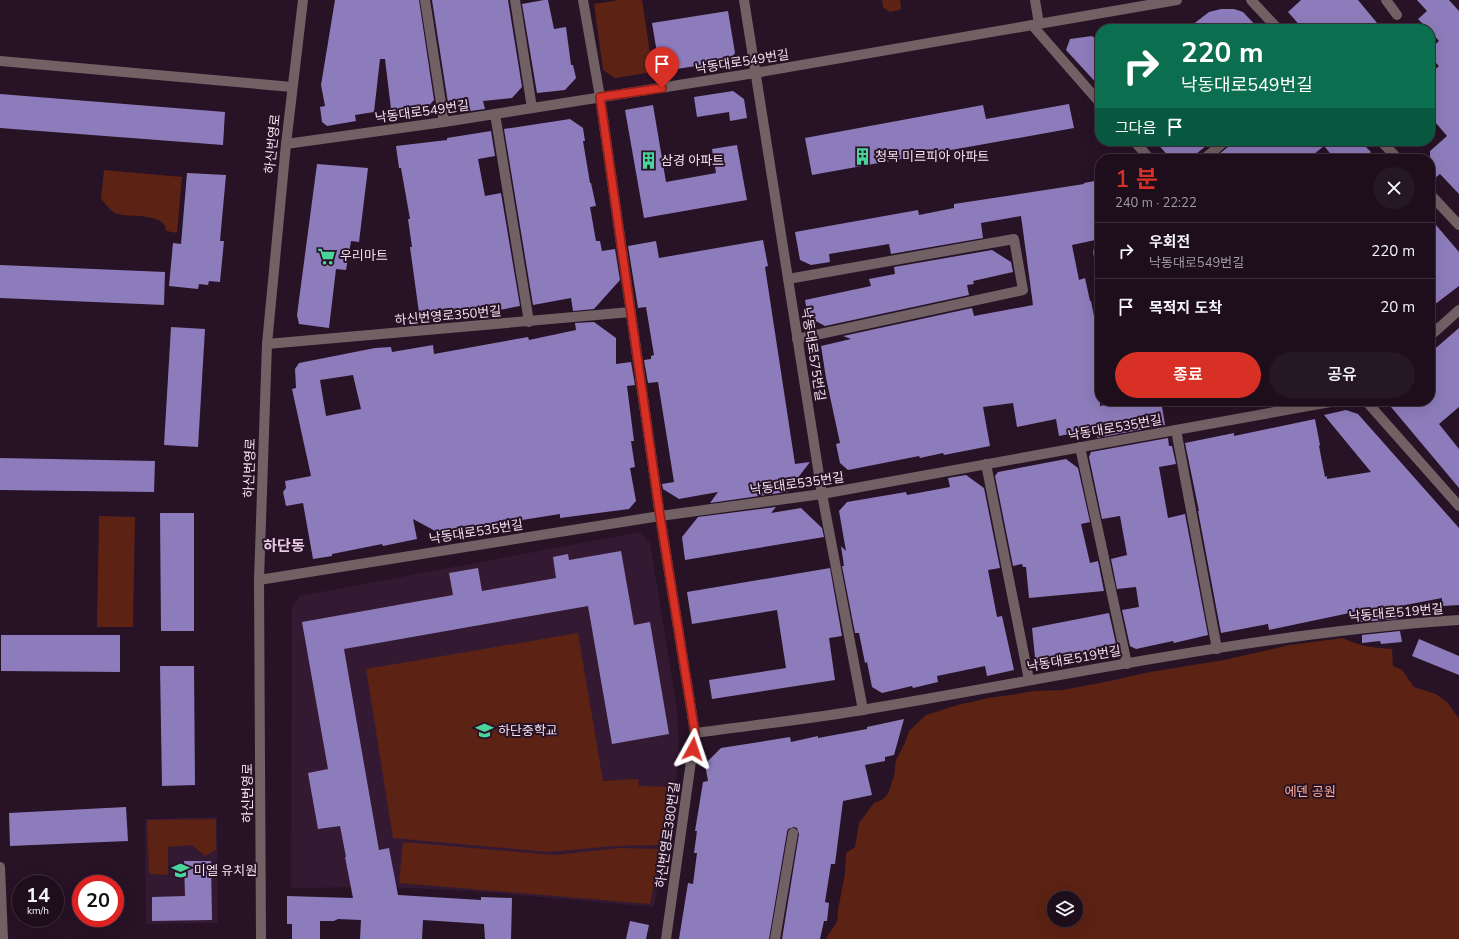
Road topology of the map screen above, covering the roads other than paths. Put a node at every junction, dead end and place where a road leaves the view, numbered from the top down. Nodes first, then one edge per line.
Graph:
1 (303, 0) edge
2 (425, 0) edge
3 (515, 0) edge
4 (583, 0) edge
5 (744, 0) edge
6 (1036, 0) edge
7 (1177, 0) edge
8 (1251, 0) edge
9 (1386, 0) edge
10 (1397, 15) dead end
11 (1036, 24) junction
12 (1273, 24) edge
13 (0, 61) edge
14 (755, 73) junction
15 (292, 87) junction
16 (600, 97) junction
17 (1095, 97) edge
18 (532, 108) junction
19 (495, 114) junction
20 (444, 122) junction
21 (286, 144) junction
22 (1138, 146) edge
23 (1219, 146) edge
24 (1386, 146) edge
25 (1146, 154) edge
26 (1210, 154) edge
27 (1393, 154) edge
28 (1435, 199) edge
29 (1459, 225) edge
30 (788, 279) junction
31 (1459, 310) edge
32 (630, 312) junction
33 (529, 322) junction
34 (1435, 332) edge
35 (797, 339) junction
36 (267, 344) junction
37 (1308, 406) edge
38 (1370, 406) edge
39 (1176, 430) junction
40 (1080, 447) junction
41 (986, 464) junction
42 (822, 494) junction
43 (1459, 506) edge
44 (660, 516) junction
45 (259, 580) junction
46 (1459, 620) edge
47 (1217, 649) junction
48 (1127, 664) junction
49 (1029, 680) junction
50 (863, 710) junction
51 (695, 733) junction
52 (793, 832) dead end
53 (0, 867) edge
54 (3, 939) edge
55 (261, 939) edge
56 (666, 939) edge
57 (774, 939) edge

1 - 15 street, 하신번영로
2 - 20 street
3 - 18 street
4 - 16 street, 하신번영로380번길
5 - 14 street, 낙동대로575번길
6 - 11 street
7 - 11 street, 낙동대로549번길
8 - 12 street
9 - 10 street
11 - 14 street, 낙동대로549번길
11 - 17 street
13 - 15 street
14 - 16 street, 낙동대로549번길
14 - 30 street, 낙동대로575번길
15 - 21 street, 하신번영로
16 - 18 street, 낙동대로549번길
16 - 32 street, 하신번영로380번길
18 - 19 street, 낙동대로549번길
19 - 20 street, 낙동대로549번길
19 - 33 street
20 - 21 street, 낙동대로549번길
21 - 36 street, 하신번영로
22 - 25 street
23 - 26 street
24 - 27 street
28 - 29 street
30 - 35 street, 낙동대로575번길
30 - 35 street
31 - 34 street
32 - 33 street, 하신번영로350번길
32 - 44 street, 하신번영로380번길
33 - 36 street, 하신번영로350번길
35 - 42 street, 낙동대로575번길
36 - 45 street, 하신번영로
37 - 39 street, 낙동대로535번길
38 - 43 street
39 - 40 street, 낙동대로535번길
39 - 47 street
40 - 41 street, 낙동대로535번길
40 - 48 street
41 - 42 street, 낙동대로535번길
41 - 49 street
42 - 44 street, 낙동대로535번길
42 - 50 street, 낙동대로575번길
44 - 45 street, 낙동대로535번길
44 - 51 street, 하신번영로380번길
45 - 55 street, 하신번영로
46 - 47 street, 낙동대로519번길
47 - 48 street, 낙동대로519번길
48 - 49 street, 낙동대로519번길
49 - 50 street, 낙동대로519번길
50 - 51 street, 낙동대로519번길
51 - 56 street, 하신번영로380번길
52 - 57 street
53 - 54 street

